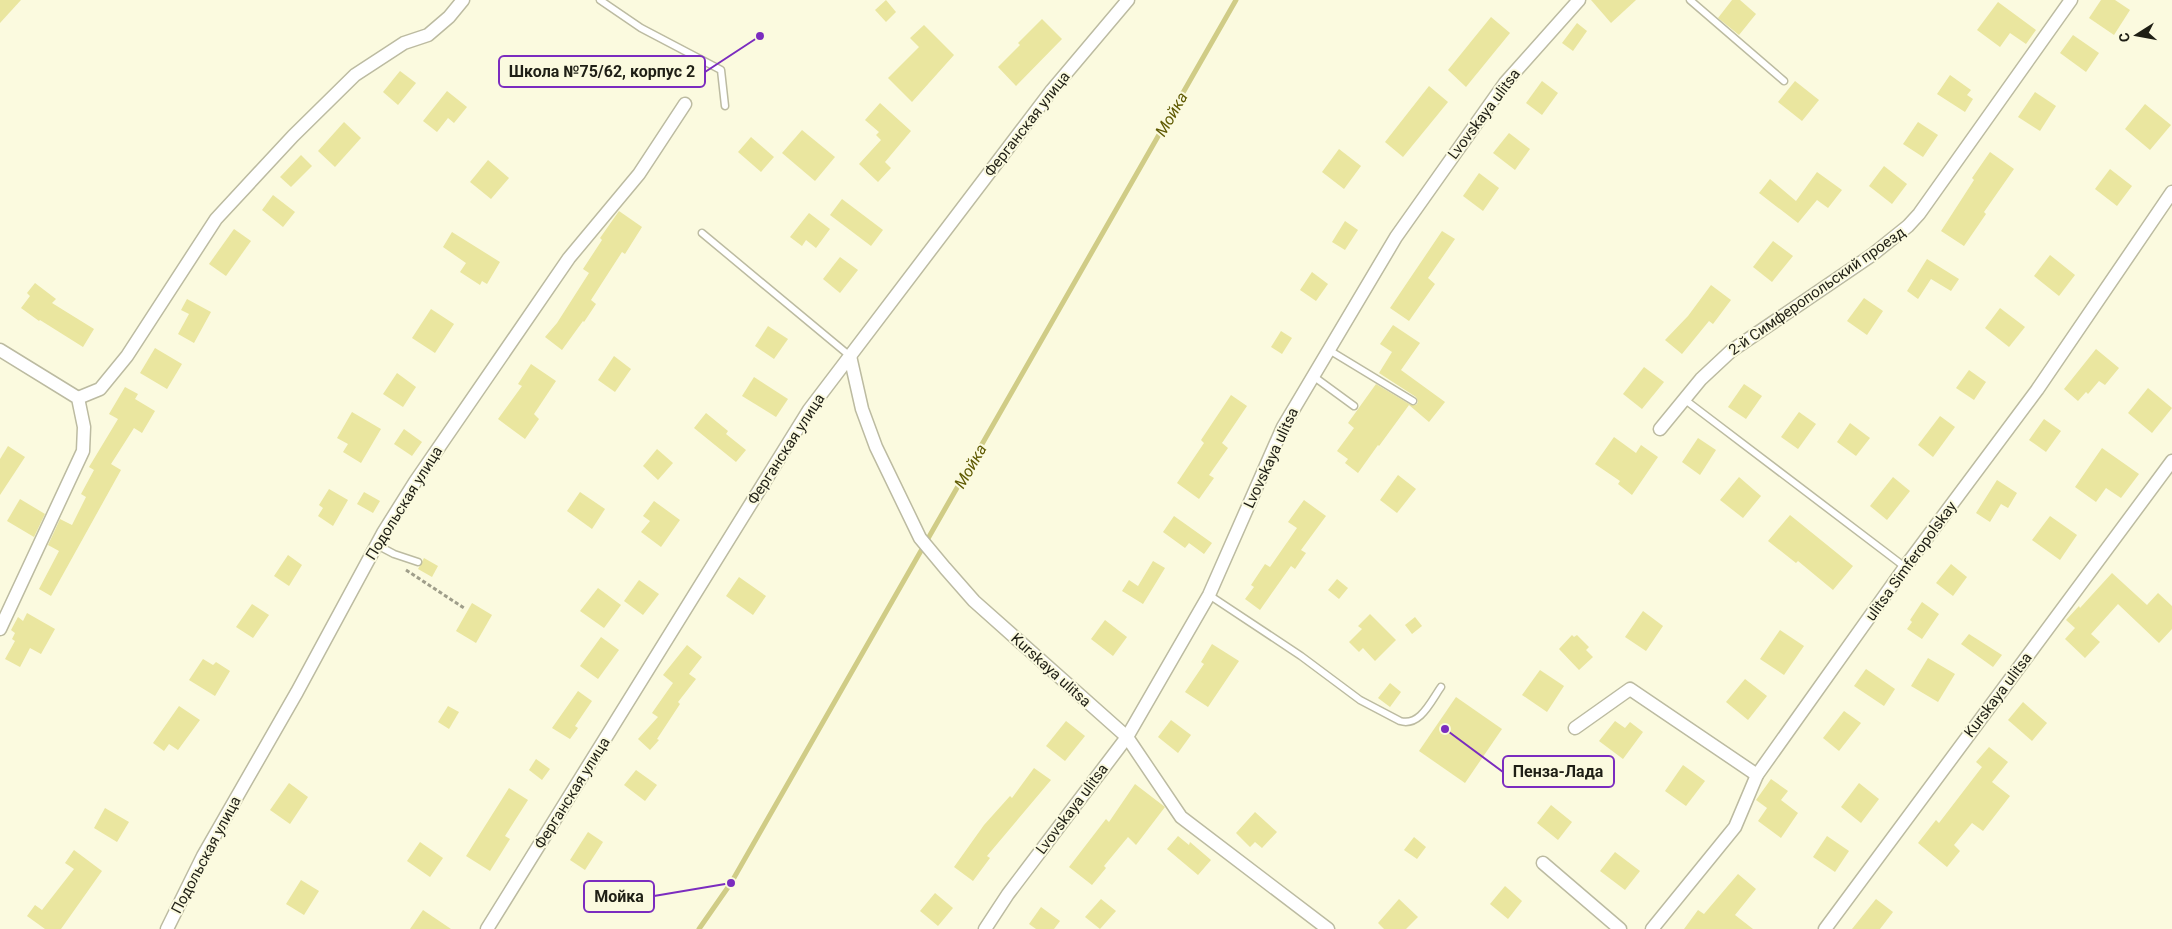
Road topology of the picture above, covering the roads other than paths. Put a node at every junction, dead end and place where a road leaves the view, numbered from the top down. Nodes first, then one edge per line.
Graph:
1 (463, 0) edge
2 (600, 0) edge
3 (1128, 0) edge
4 (1579, 0) edge
5 (1690, 0) edge
6 (2071, 0) edge
7 (1784, 81) dead end
8 (685, 104) dead end
9 (725, 106) dead end
10 (2172, 192) edge
11 (702, 233) dead end
12 (0, 350) edge
13 (1328, 350) junction
14 (850, 356) junction
15 (1313, 376) junction
16 (78, 398) junction
17 (1684, 399) junction
18 (1412, 401) dead end
19 (1354, 406) dead end
20 (1660, 429) dead end
21 (2172, 462) edge
22 (376, 545) junction
23 (418, 562) dead end
24 (1905, 568) junction
25 (1208, 595) junction
26 (0, 629) edge
27 (1441, 687) dead end
28 (1576, 728) dead end
29 (1127, 737) junction
30 (1758, 776) junction
31 (1543, 863) dead end
32 (167, 929) edge
33 (487, 929) edge
34 (985, 929) edge
35 (1328, 929) edge
36 (1620, 929) edge
37 (1652, 929) edge
38 (1825, 929) edge

1 - 16 street
2 - 9 lane
3 - 14 street, Ферганская улица
4 - 13 street, Lvovskaya ulitsa
5 - 7 lane
6 - 17 street, 2-й Симферопольский проезд
8 - 22 street, Подольская улица
10 - 24 street, ulitsa Simferopolskay
11 - 14 lane
12 - 16 street
13 - 15 street, Lvovskaya ulitsa
13 - 18 lane
14 - 29 street, Kurskaya ulitsa
14 - 33 street, Ферганская улица
15 - 19 lane
15 - 25 street, Lvovskaya ulitsa
16 - 26 street
17 - 20 street, 2-й Симферопольский проезд
17 - 24 lane
21 - 38 street, Kurskaya ulitsa
22 - 23 lane
22 - 32 street, Подольская улица
24 - 30 street, ulitsa Simferopolskay
25 - 27 lane
25 - 29 street, Lvovskaya ulitsa
28 - 30 street
29 - 34 street, Lvovskaya ulitsa
29 - 35 street, Kurskaya ulitsa
30 - 37 street, ulitsa Simferopolskay
31 - 36 street

